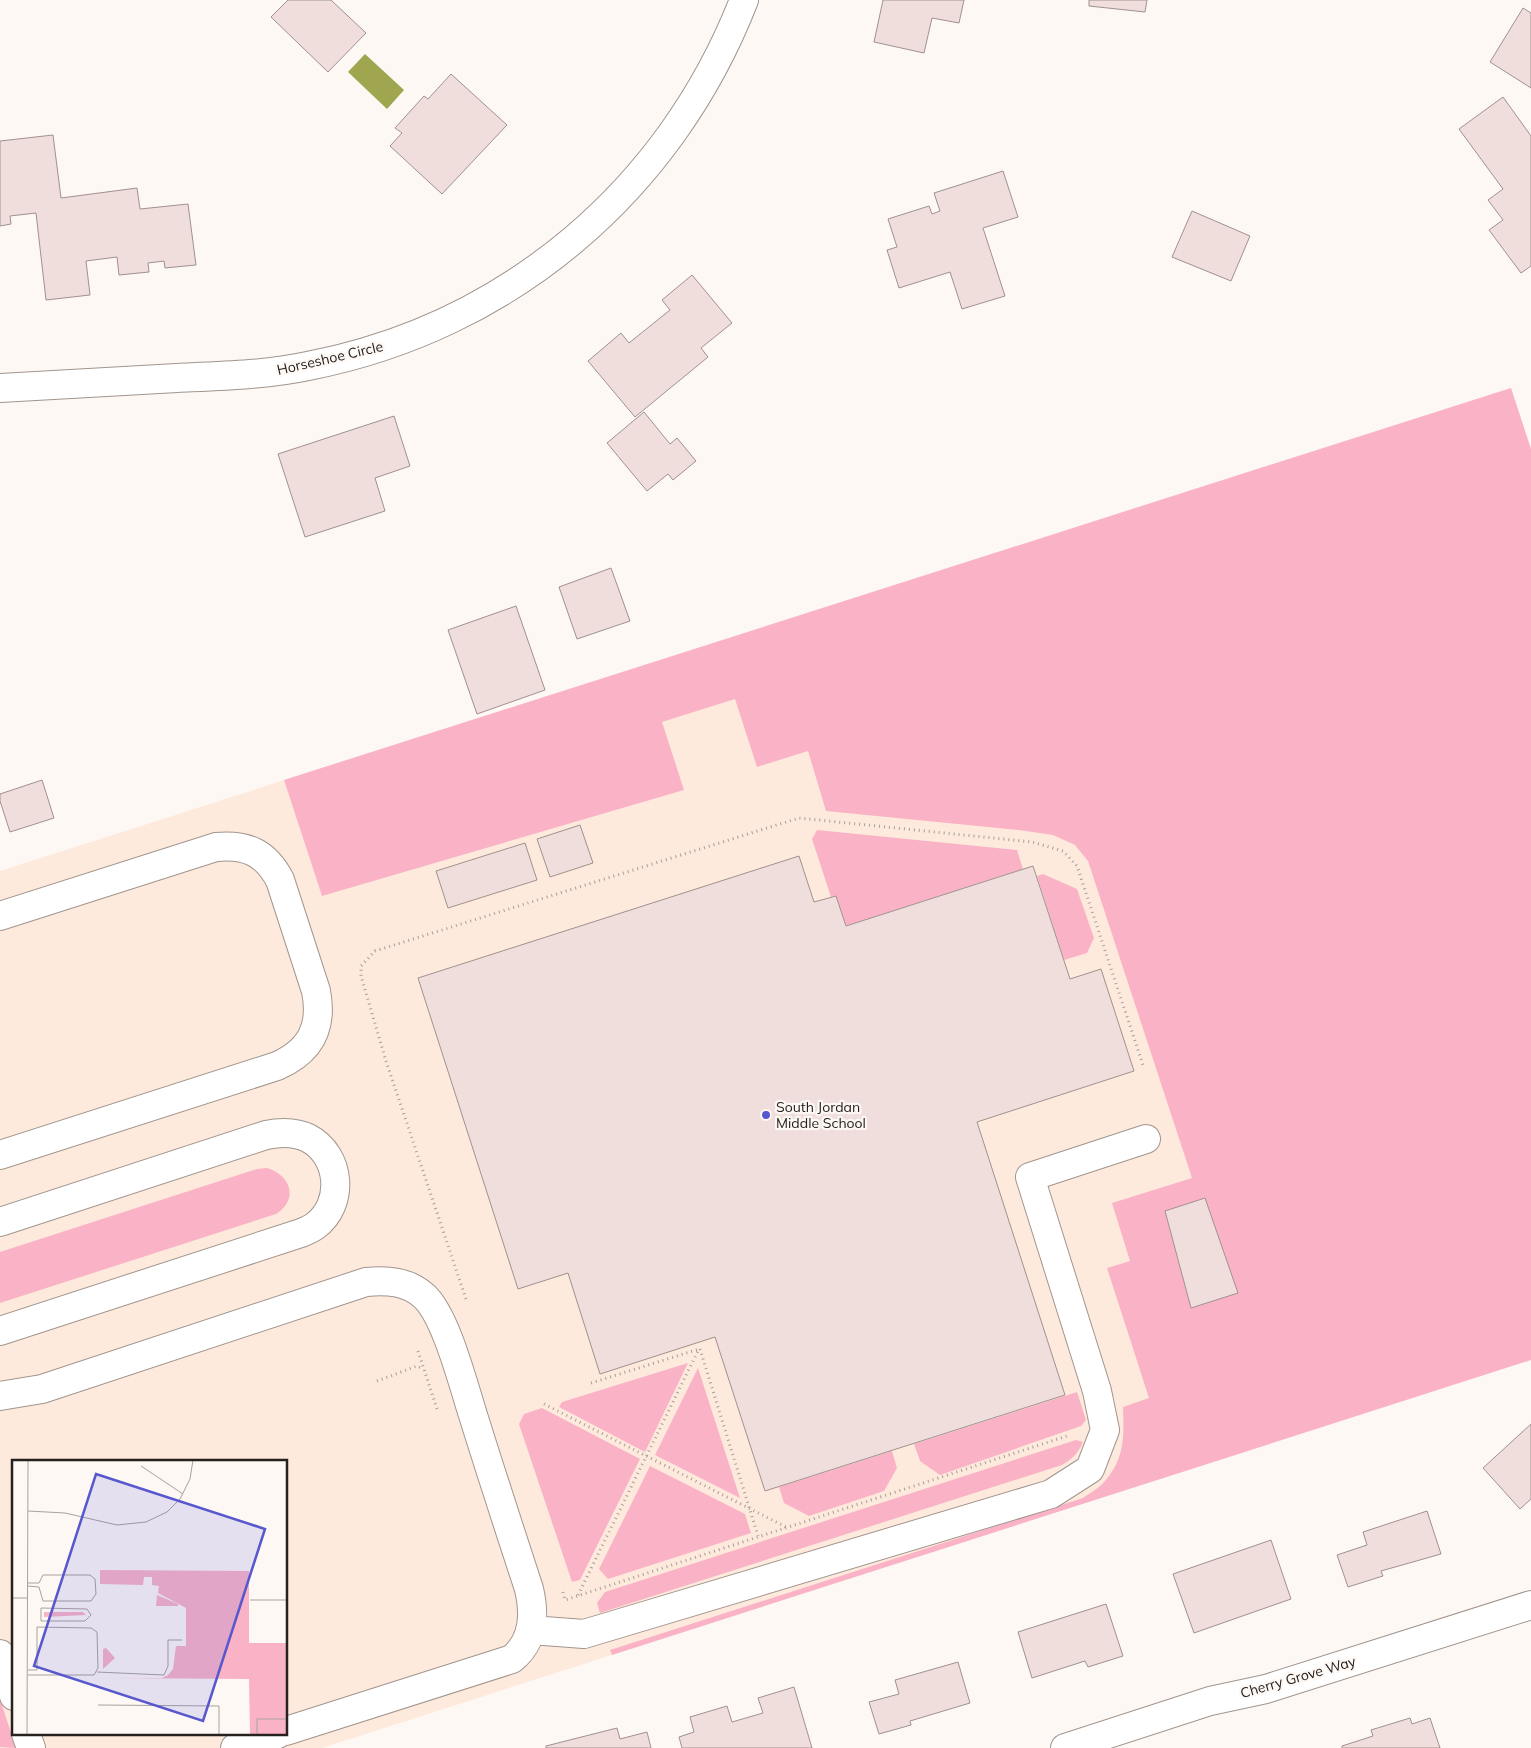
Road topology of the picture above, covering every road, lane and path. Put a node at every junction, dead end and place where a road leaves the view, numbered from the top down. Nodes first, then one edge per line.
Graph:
1 (744, 0) edge
2 (0, 388) edge
3 (0, 916) edge
4 (1144, 1068) dead end
5 (402, 1108) dead end
6 (1146, 1139) dead end
7 (0, 1155) edge
8 (0, 1222) edge
9 (0, 1331) edge
10 (700, 1349) junction
11 (424, 1369) dead end
12 (377, 1380) dead end
13 (591, 1384) dead end
14 (0, 1396) edge
15 (544, 1404) dead end
16 (1071, 1435) dead end
17 (646, 1456) junction
18 (750, 1508) junction
19 (787, 1527) junction
20 (758, 1536) junction
21 (578, 1595) junction
22 (565, 1600) dead end
23 (1531, 1605) edge
24 (531, 1630) junction
25 (0, 1654) edge
26 (12, 1690) edge
27 (288, 1731) edge
28 (27, 1736) edge
29 (272, 1736) edge
30 (31, 1748) edge
31 (235, 1748) edge
32 (1065, 1748) edge

1 - 2 street, Horseshoe Circle
3 - 7 street
4 - 5 path
6 - 24 street
8 - 9 street
10 - 13 path
10 - 17 path
10 - 18 path
11 - 12 path
14 - 24 street
15 - 17 path
16 - 19 path
17 - 18 path
17 - 21 path
18 - 19 path
18 - 20 path
19 - 20 path
20 - 21 path
21 - 22 path
23 - 32 street, Cherry Grove Way
24 - 27 street
25 - 26 street
28 - 30 street
29 - 31 street

